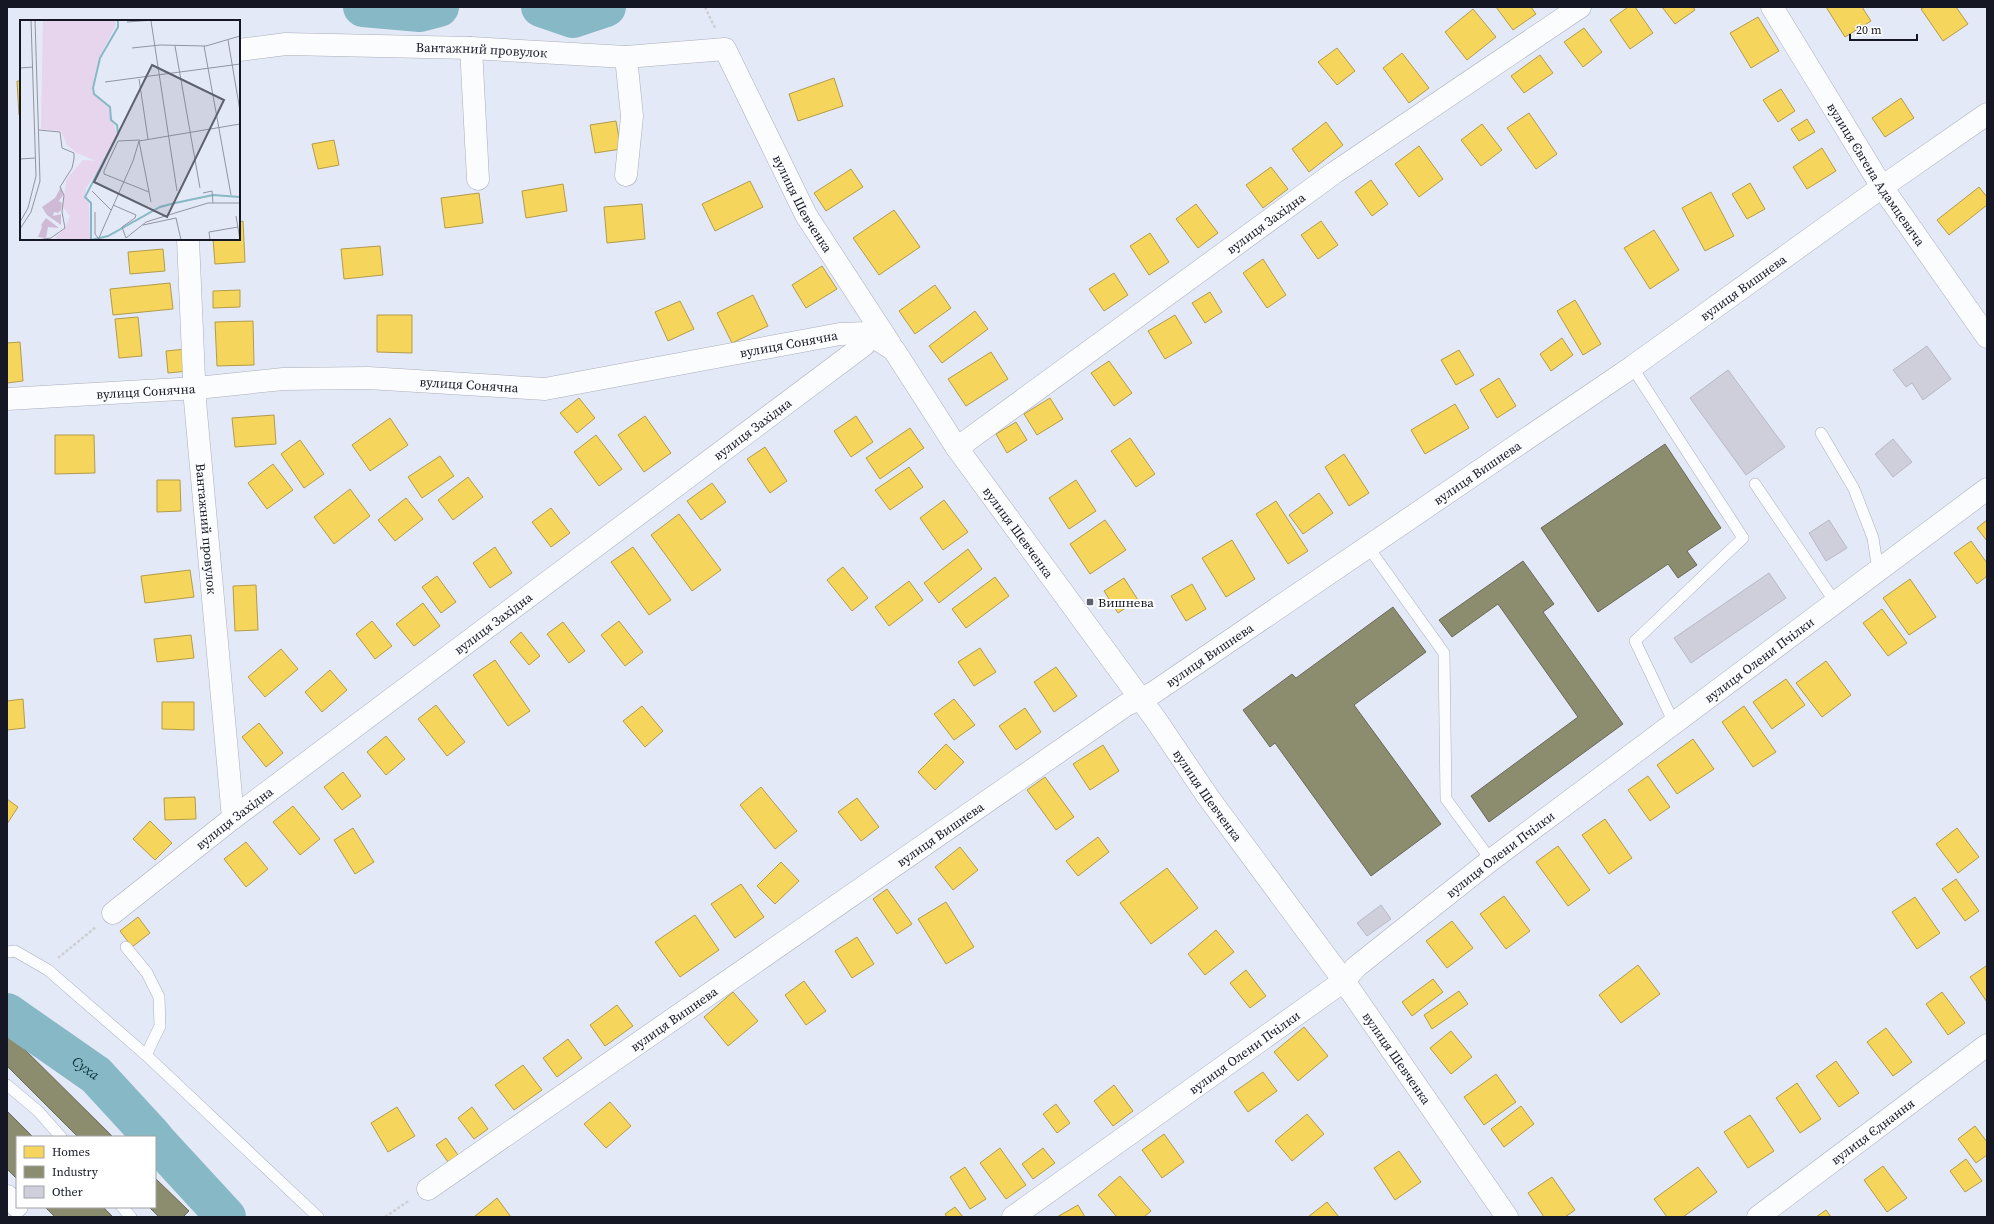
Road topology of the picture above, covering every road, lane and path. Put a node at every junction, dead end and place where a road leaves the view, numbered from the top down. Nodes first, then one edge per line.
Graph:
1 (1580, 7) edge
2 (1772, 7) edge
3 (471, 48) junction
4 (725, 49) joint
5 (240, 50) edge
6 (626, 57) junction
7 (1987, 114) edge
8 (626, 175) dead end
9 (478, 179) dead end
10 (1882, 187) junction
11 (188, 240) edge
12 (868, 333) junction
13 (1987, 337) edge
14 (894, 350) junction
15 (1632, 367) junction
16 (197, 388) junction
17 (7, 400) edge
18 (1821, 433) dead end
19 (957, 448) junction
20 (1755, 484) dead end
21 (1987, 489) edge
22 (1368, 548) junction
23 (1878, 571) junction
24 (1835, 602) junction
25 (1140, 699) junction
26 (1674, 723) junction
27 (233, 818) junction
28 (1491, 860) junction
29 (113, 913) joint
30 (126, 947) dead end
31 (7, 952) edge
32 (45, 968) junction
33 (1344, 981) junction
34 (1987, 1045) edge
35 (146, 1056) junction
36 (7, 1085) edge
37 (60, 1136) edge
38 (428, 1189) joint
39 (7, 1196) edge
40 (16, 1206) edge
41 (18, 1208) edge
42 (123, 1208) edge
43 (28, 1217) edge
44 (131, 1217) edge
45 (318, 1217) edge
46 (385, 1217) edge
47 (1013, 1217) edge
48 (1507, 1217) edge
49 (1758, 1217) edge

1 - 19 street, вулиця Західна
2 - 10 street, вулиця Євгена Адамцевича
3 - 5 street, Вантажний провулок
3 - 6 street, Вантажний провулок
3 - 9 street
4 - 6 street, Вантажний провулок
4 - 14 street, вулиця Шевченка
6 - 8 street
7 - 10 street, вулиця Вишнева
10 - 13 street, вулиця Євгена Адамцевича
10 - 15 street, вулиця Вишнева
11 - 16 street, Вантажний провулок
12 - 14 street
12 - 16 street, вулиця Сонячна
12 - 27 street, вулиця Західна
14 - 19 street, вулиця Шевченка
15 - 22 street, вулиця Вишнева
15 - 26 lane
16 - 17 street, вулиця Сонячна
16 - 27 street, Вантажний провулок
18 - 23 lane
19 - 25 street, вулиця Шевченка
20 - 24 lane
21 - 23 street, вулиця Олени Пчілки
22 - 25 street, вулиця Вишнева
22 - 28 lane
23 - 24 street, вулиця Олени Пчілки
24 - 26 street, вулиця Олени Пчілки
25 - 33 street, вулиця Шевченка
25 - 38 street, вулиця Вишнева
26 - 28 street, вулиця Олени Пчілки
27 - 29 street, вулиця Західна
28 - 33 street, вулиця Олени Пчілки
29 - 32 path
30 - 35 lane
31 - 32 lane
32 - 35 lane
33 - 47 street, вулиця Олени Пчілки
33 - 48 street, вулиця Шевченка
34 - 49 street, вулиця Єднання
35 - 45 lane
36 - 37 lane
38 - 46 path
39 - 40 street
41 - 43 street
42 - 44 lane

